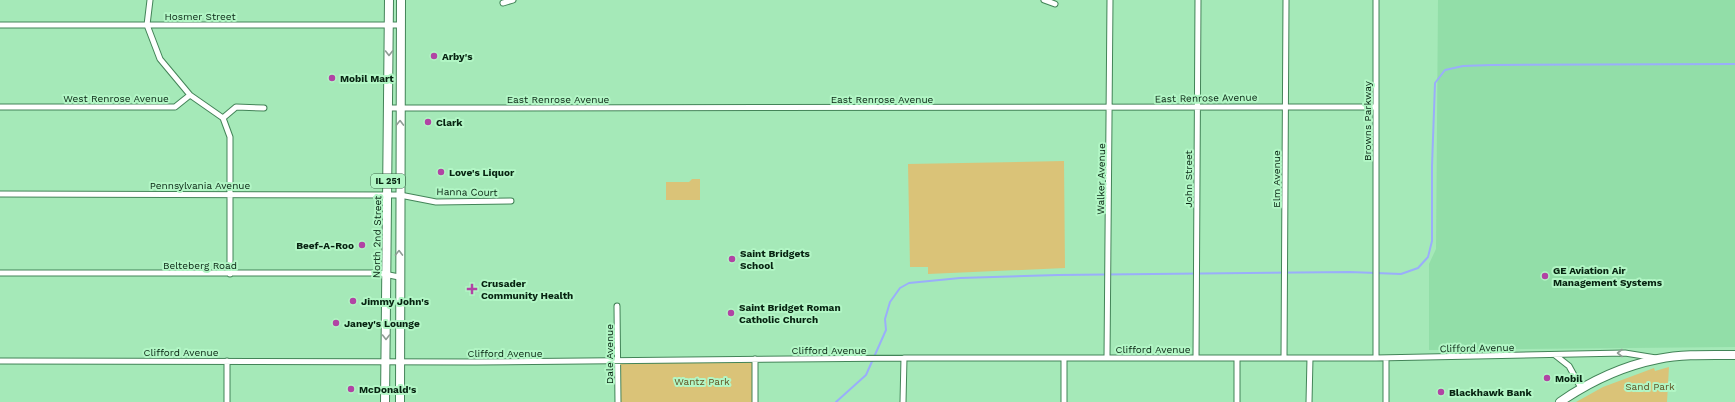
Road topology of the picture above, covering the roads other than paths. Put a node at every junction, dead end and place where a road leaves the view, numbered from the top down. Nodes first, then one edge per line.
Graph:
1 (150, 0) edge
2 (389, 0) edge
3 (400, 0) edge
4 (513, 0) edge
5 (1044, 0) edge
6 (1110, 0) edge
7 (1198, 0) edge
8 (1286, 0) edge
9 (1376, 0) edge
10 (502, 3) dead end
11 (1055, 4) dead end
12 (0, 25) edge
13 (147, 25) junction
14 (389, 25) junction
15 (400, 25) junction
16 (190, 95) junction
17 (0, 107) edge
18 (1198, 107) junction
19 (1286, 107) junction
20 (1375, 107) junction
21 (264, 108) dead end
22 (388, 108) junction
23 (400, 108) junction
24 (1111, 108) junction
25 (223, 118) junction
26 (0, 194) edge
27 (231, 194) junction
28 (388, 195) junction
29 (400, 195) junction
30 (511, 201) dead end
31 (0, 273) edge
32 (230, 274) junction
33 (386, 275) junction
34 (399, 277) junction
35 (617, 306) dead end
36 (1554, 354) junction
37 (1735, 355) edge
38 (904, 358) junction
39 (1064, 358) junction
40 (1107, 358) junction
41 (1196, 358) junction
42 (1237, 358) junction
43 (1284, 358) junction
44 (1310, 358) junction
45 (1376, 358) junction
46 (1386, 358) junction
47 (755, 359) junction
48 (1658, 359) junction
49 (0, 361) edge
50 (227, 361) junction
51 (619, 361) junction
52 (386, 362) junction
53 (400, 362) junction
54 (1581, 388) junction
55 (227, 402) edge
56 (385, 402) edge
57 (400, 402) edge
58 (618, 402) edge
59 (755, 402) edge
60 (904, 402) edge
61 (1064, 402) edge
62 (1237, 402) edge
63 (1309, 402) edge
64 (1386, 402) edge
65 (1560, 402) edge

1 - 13 street
2 - 14 main road, North 2nd Street / IL 251
3 - 15 main road, IL 251
4 - 10 street
5 - 11 street
6 - 24 street, Walker Avenue
7 - 18 street, John Street
8 - 19 street, Elm Avenue
9 - 20 street, Browns Parkway
12 - 13 street, Hosmer Street
13 - 14 street, Hosmer Street
13 - 16 street
14 - 15 street, Hosmer Street
14 -> 22 main road, North 2nd Street / IL 251
15 - 23 main road, IL 251
16 - 17 street, West Renrose Avenue
16 - 25 street
18 - 19 street, East Renrose Avenue
18 - 24 street, East Renrose Avenue
18 - 41 street, John Street
19 - 20 street, East Renrose Avenue
19 - 43 street, Elm Avenue
20 - 45 street, Browns Parkway
21 - 25 street
22 - 23 street, East Renrose Avenue
22 - 28 main road, North 2nd Street / IL 251
23 - 24 street, East Renrose Avenue
29 -> 23 main road, IL 251
24 - 40 street, Walker Avenue
25 - 27 street
26 - 27 street, Pennsylvania Avenue
27 - 28 street, Pennsylvania Avenue
27 - 32 street
28 - 29 street, Pennsylvania Avenue
28 - 33 main road, North 2nd Street / IL 251
29 - 30 street, Hanna Court
34 -> 29 main road, IL 251
31 - 32 street, Belteberg Road
32 - 33 street, Belteberg Road
33 - 34 street, Belteberg Road
33 -> 52 main road, North 2nd Street / IL 251
34 - 53 main road, IL 251
35 - 51 street, Dale Avenue
36 - 46 street, Clifford Avenue
48 -> 36 street, Clifford Avenue
36 - 54 street
37 - 48 main road
38 - 39 street, Clifford Avenue
38 - 47 street, Clifford Avenue
38 - 60 street
39 - 40 street, Clifford Avenue
39 - 61 street
40 - 41 street, Clifford Avenue
41 - 42 street, Clifford Avenue
42 - 43 street, Clifford Avenue
42 - 62 street
43 - 44 street, Clifford Avenue
44 - 45 street, Clifford Avenue
44 - 63 street
45 - 46 street, Clifford Avenue
46 - 64 street
47 - 51 street, Clifford Avenue
47 - 59 street
48 - 54 main road
49 - 50 street, Clifford Avenue
50 - 52 street, Clifford Avenue
50 - 55 street
51 - 53 street, Clifford Avenue
51 - 58 street, Dale Avenue
52 - 53 street, Clifford Avenue
52 - 56 main road, North 2nd Street / IL 251
53 - 57 main road, IL 251
54 - 65 main road

